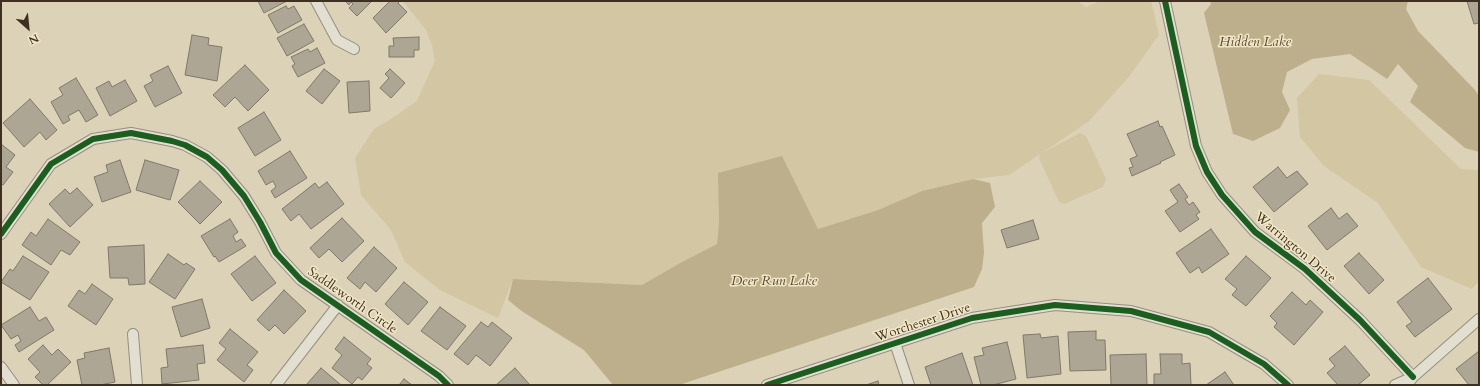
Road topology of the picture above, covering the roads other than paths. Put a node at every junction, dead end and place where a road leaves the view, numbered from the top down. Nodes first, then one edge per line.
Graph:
1 (316, 1) edge
2 (1165, 1) edge
3 (354, 49) dead end
4 (1, 234) edge
5 (338, 305) junction
6 (1479, 319) edge
7 (133, 334) dead end
8 (895, 343) junction
9 (1, 367) edge
10 (1410, 381) edge
11 (14, 385) edge
12 (138, 385) edge
13 (276, 385) edge
14 (448, 385) edge
15 (767, 385) edge
16 (909, 385) edge
17 (1288, 385) edge
18 (1395, 385) edge

1 - 3 street
2 - 10 street, Warrington Drive
4 - 5 street, Saddleworth Circle
5 - 13 street, Saddleworth Circle
5 - 14 street, Saddleworth Circle
6 - 10 street
7 - 12 street
8 - 15 street, Worchester Drive
8 - 16 street
8 - 17 street, Worchester Drive
9 - 11 street
10 - 18 street

